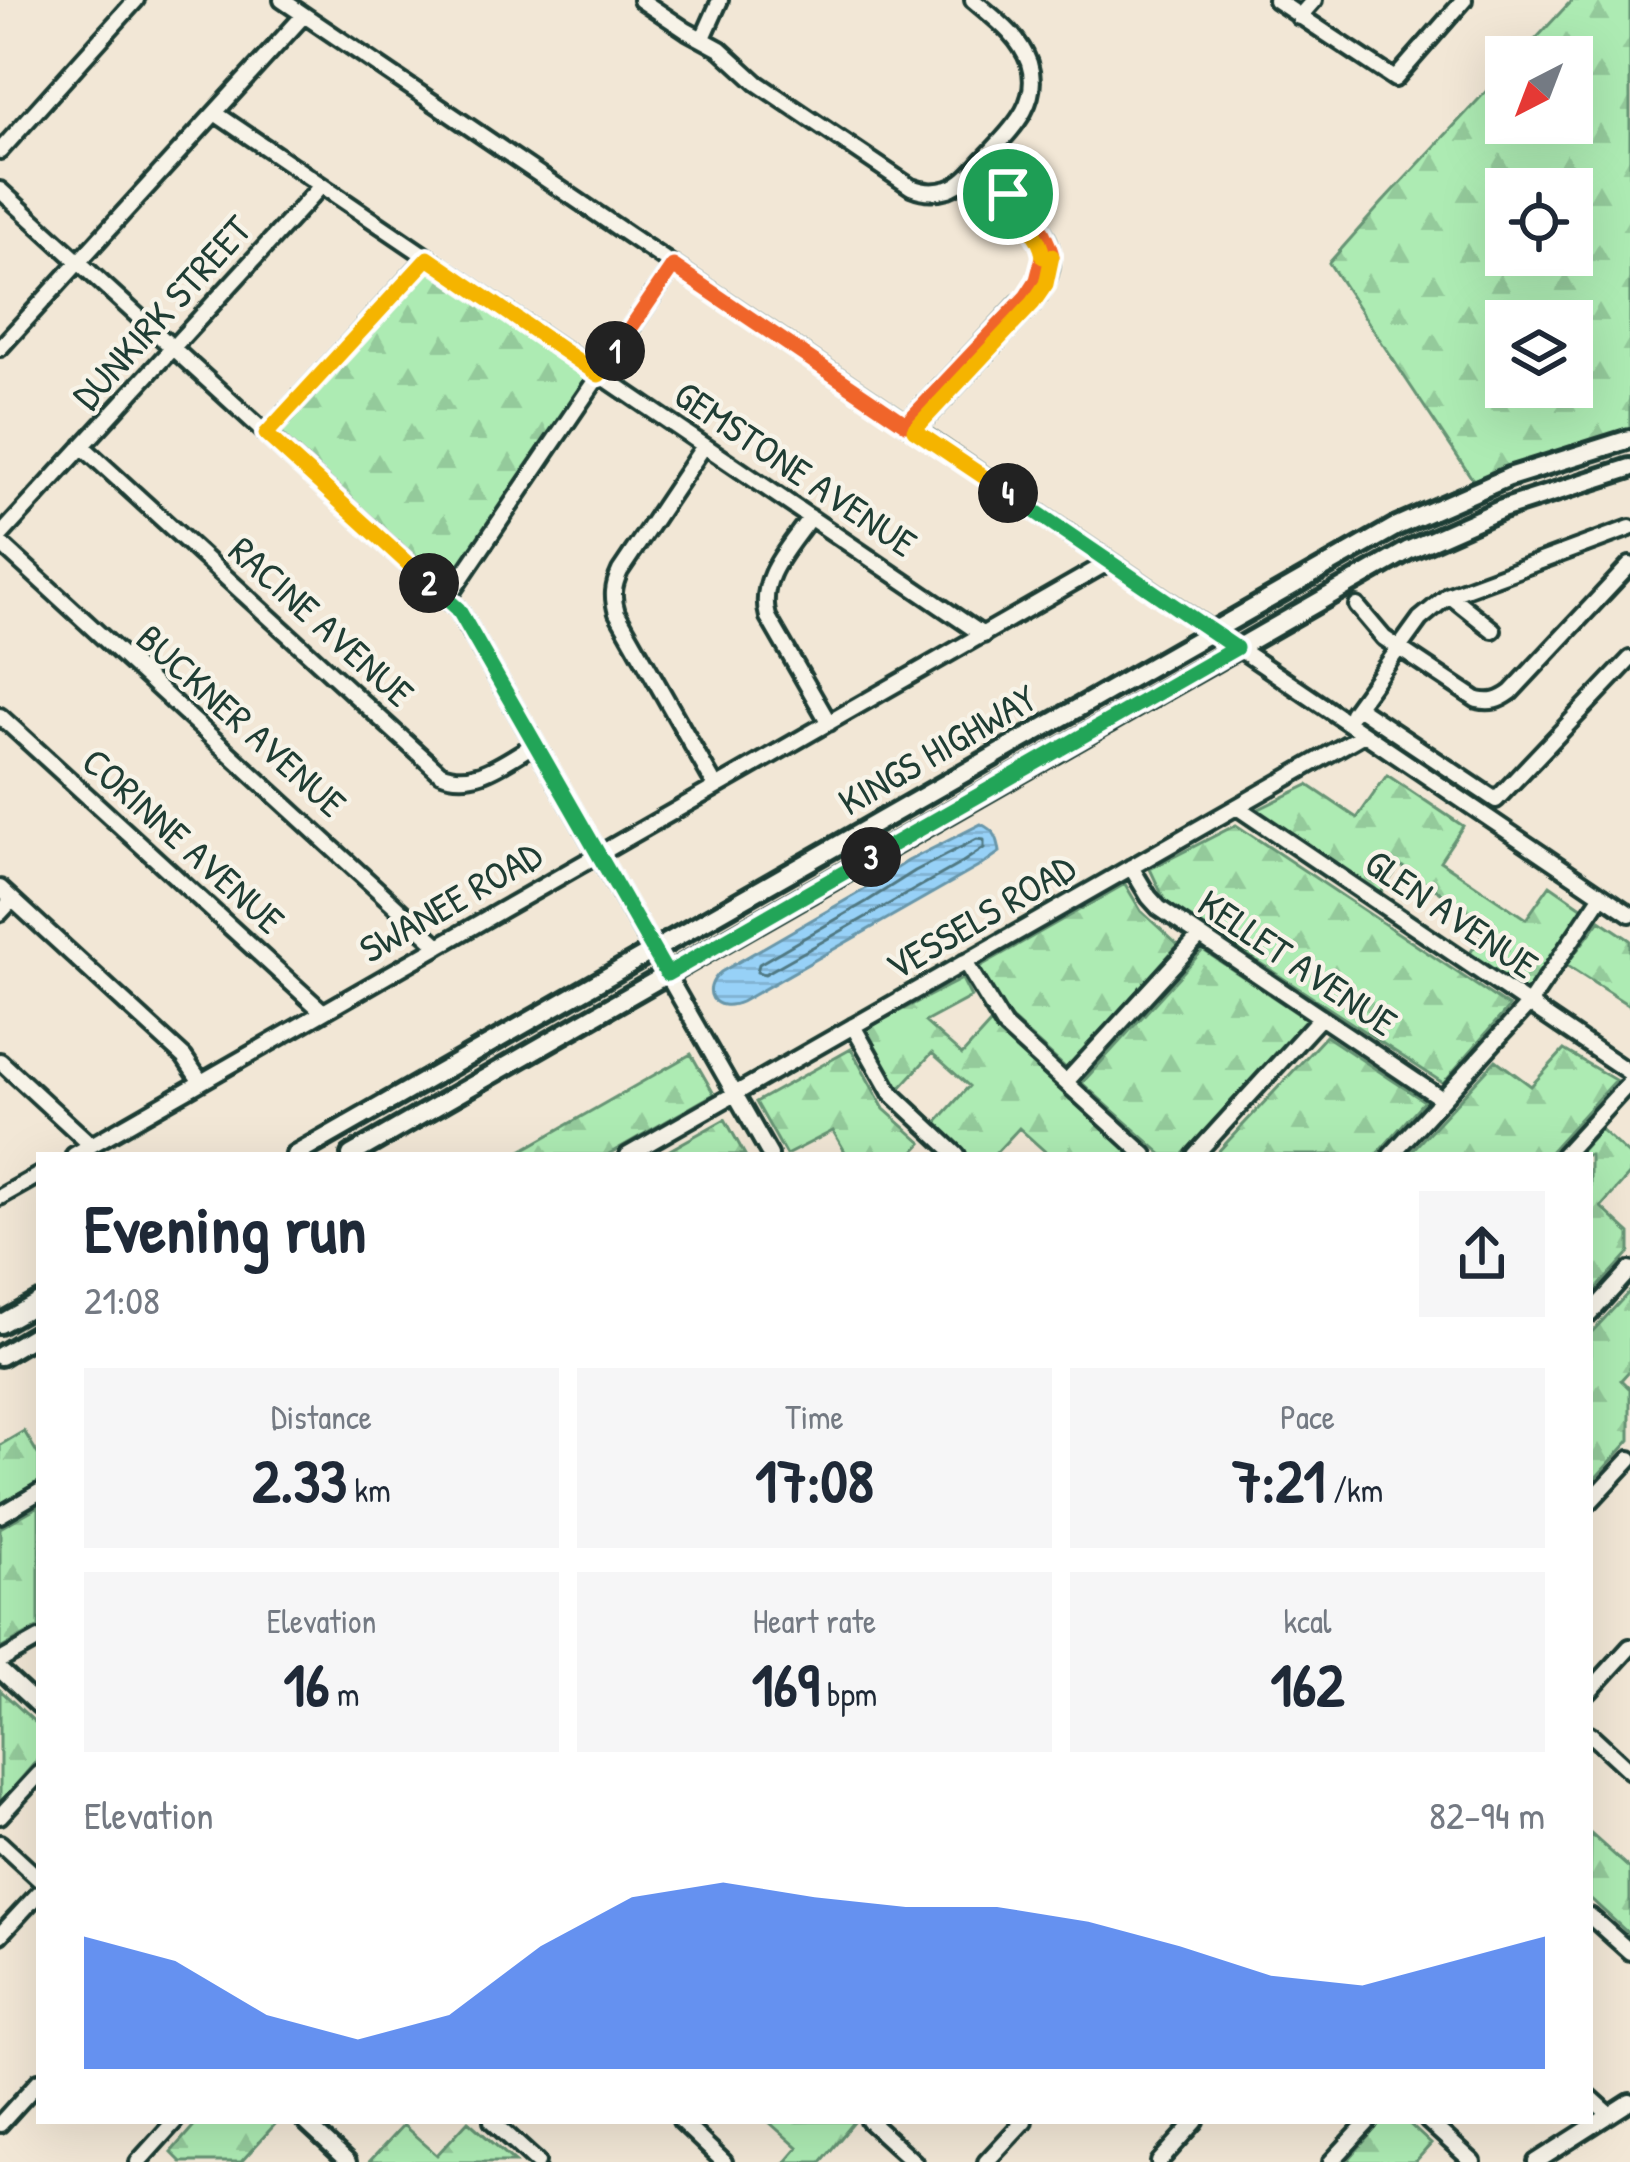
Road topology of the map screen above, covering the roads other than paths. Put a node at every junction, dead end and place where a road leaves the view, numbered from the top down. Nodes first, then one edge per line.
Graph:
1 (136, 0) edge
2 (282, 0) edge
3 (641, 0) edge
4 (720, 0) edge
5 (973, 0) edge
6 (1276, 0) edge
7 (1314, 0) edge
8 (1461, 4) edge
9 (304, 16) junction
10 (1299, 17) junction
11 (703, 38) junction
12 (215, 113) junction
13 (0, 151) edge
14 (970, 174) junction
15 (321, 186) junction
16 (0, 190) edge
17 (997, 193) junction
18 (1048, 257) junction
19 (428, 258) junction
20 (79, 262) junction
21 (673, 266) junction
22 (0, 348) edge
23 (172, 348) junction
24 (599, 375) junction
25 (910, 427) junction
26 (266, 434) junction
27 (1630, 439) edge
28 (82, 446) junction
29 (704, 446) junction
30 (1630, 469) edge
31 (810, 518) junction
32 (1630, 528) edge
33 (0, 540) edge
34 (1109, 562) junction
35 (1630, 565) edge
36 (1449, 595) junction
37 (447, 599) junction
38 (1357, 606) dead end
39 (1493, 630) dead end
40 (1211, 631) junction
41 (982, 635) junction
42 (1236, 648) junction
43 (1400, 648) junction
44 (1630, 659) edge
45 (1357, 707) junction
46 (0, 716) edge
47 (1345, 722) junction
48 (829, 723) junction
49 (1364, 734) junction
50 (535, 744) junction
51 (716, 787) junction
52 (1237, 807) junction
53 (598, 855) junction
54 (1131, 867) junction
55 (0, 888) edge
56 (1602, 895) junction
57 (12, 900) junction
58 (0, 913) edge
59 (1630, 914) edge
60 (1200, 936) junction
61 (440, 946) junction
62 (653, 950) junction
63 (965, 962) junction
64 (667, 974) junction
65 (1528, 1004) junction
66 (323, 1012) junction
67 (1321, 1017) junction
68 (853, 1026) junction
69 (0, 1061) edge
70 (1630, 1077) edge
71 (201, 1082) junction
72 (1066, 1082) junction
73 (735, 1094) junction
74 (1442, 1099) junction
75 (92, 1145) junction
76 (79, 1152) edge
77 (300, 1152) edge
78 (355, 1152) edge
79 (633, 1152) edge
80 (768, 1152) edge
81 (954, 1152) edge
82 (1142, 1152) edge
83 (1198, 1152) edge
84 (1393, 1152) edge
85 (1566, 1152) edge
86 (36, 1177) edge
87 (0, 1197) edge
88 (1630, 1270) edge
89 (36, 1304) edge
90 (1593, 1311) edge
91 (0, 1324) edge
92 (36, 1336) edge
93 (0, 1356) edge
94 (1630, 1459) edge
95 (36, 1494) edge
96 (1593, 1499) edge
97 (0, 1515) edge
98 (36, 1641) edge
99 (1630, 1647) edge
100 (0, 1666) edge
101 (1593, 1687) edge
102 (36, 1703) edge
103 (1593, 1738) edge
104 (1630, 1771) edge
105 (36, 1777) edge
106 (0, 1816) edge
107 (0, 1843) edge
108 (36, 1876) edge
109 (36, 1896) edge
110 (1593, 1919) edge
111 (0, 1936) edge
112 (1630, 1952) edge
113 (36, 2084) edge
114 (1593, 2100) edge
115 (1630, 2102) edge
116 (1610, 2115) junction
117 (0, 2124) edge
118 (173, 2124) edge
119 (307, 2124) edge
120 (330, 2124) edge
121 (495, 2124) edge
122 (684, 2124) edge
123 (872, 2124) edge
124 (1021, 2124) edge
125 (1193, 2124) edge
126 (1366, 2124) edge
127 (1431, 2124) edge
128 (320, 2136) junction
129 (148, 2158) edge
130 (348, 2162) edge
131 (537, 2162) edge
132 (724, 2162) edge
133 (914, 2162) edge
134 (986, 2162) edge
135 (1159, 2162) edge
136 (1331, 2162) edge
137 (1473, 2162) edge
138 (1537, 2162) edge

1 - 13 street
2 - 9 street
3 - 11 street
4 - 11 street
5 - 14 street
6 - 10 street
7 - 10 street
8 - 10 street
9 - 12 street
9 - 21 street
11 - 14 street
12 - 15 street, GEMSTONE AVENUE
12 - 20 street
14 - 17 street
15 - 19 street, GEMSTONE AVENUE
15 - 23 street, DUNKIRK STREET
16 - 20 street
17 - 18 street
17 - 18 street
18 - 25 street
19 - 24 street, GEMSTONE AVENUE
19 - 26 street
20 - 22 street
20 - 23 street
21 - 24 street
21 - 25 street
23 - 26 street
23 - 28 street, DUNKIRK STREET
24 - 29 street, GEMSTONE AVENUE
24 - 37 street
25 - 34 street
26 - 37 street
27 - 40 main road, KINGS HIGHWAY
28 - 33 street, DUNKIRK STREET
28 - 50 street, RACINE AVENUE
29 - 31 street, GEMSTONE AVENUE
29 - 51 street
30 - 42 main road, KINGS HIGHWAY
31 - 41 street, GEMSTONE AVENUE
31 - 48 street
32 - 36 street
33 - 61 street, BUCKNER AVENUE
34 - 40 street
34 - 41 street, SWANEE ROAD
35 - 43 street
36 - 39 street
36 - 43 street
37 - 50 street
38 - 43 street
40 - 42 street
40 - 62 main road, KINGS HIGHWAY
41 - 48 street, SWANEE ROAD
42 - 47 street
42 - 64 main road, KINGS HIGHWAY
43 - 45 street
44 - 45 street
45 - 47 street
46 - 66 street, CORINNE AVENUE
47 - 49 street
48 - 51 street, SWANEE ROAD
49 - 52 street, VESSELS ROAD
49 - 56 street
50 - 53 street
51 - 53 street, SWANEE ROAD
52 - 54 street, VESSELS ROAD
52 - 65 street, GLEN AVENUE
53 - 61 street, SWANEE ROAD
53 - 62 street
54 - 60 street, KELLET AVENUE
54 - 63 street, VESSELS ROAD
55 - 57 street
56 - 59 street
56 - 65 street
57 - 58 street
57 - 71 street
60 - 67 street, KELLET AVENUE
60 - 72 street
61 - 66 street, SWANEE ROAD
62 - 64 street
62 - 77 main road, KINGS HIGHWAY
63 - 68 street, VESSELS ROAD
63 - 72 street
64 - 73 street
64 - 78 main road, KINGS HIGHWAY
65 - 70 street, GLEN AVENUE
65 - 74 street
66 - 71 street, SWANEE ROAD
67 - 74 street, KELLET AVENUE
67 - 83 street
68 - 73 street, VESSELS ROAD
68 - 81 street
69 - 75 street
70 - 85 street
71 - 75 street, SWANEE ROAD
72 - 82 street
73 - 79 street, VESSELS ROAD
73 - 80 street
74 - 84 street
75 - 76 street, SWANEE ROAD
86 - 87 street
88 - 90 street
89 - 91 main road
92 - 93 main road
94 - 96 street
95 - 97 street
98 - 100 street
99 - 101 street
100 - 102 street
103 - 104 street
105 - 106 street
107 - 108 street
109 - 111 street
110 - 112 street
113 - 117 street
114 - 116 street
115 - 116 street
116 - 138 street
118 - 129 street
119 - 128 street
120 - 128 street
121 - 131 street
122 - 132 street
123 - 133 street
124 - 134 street
125 - 135 street
126 - 136 street
127 - 137 street
128 - 130 street

